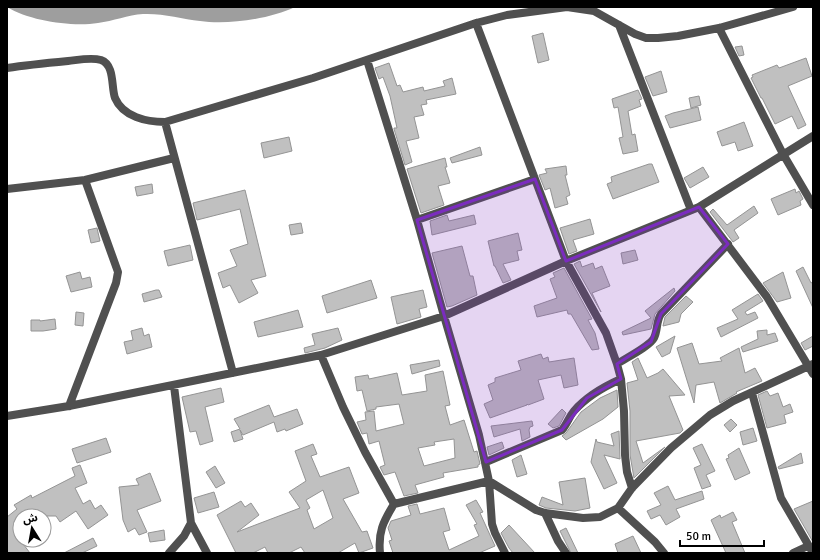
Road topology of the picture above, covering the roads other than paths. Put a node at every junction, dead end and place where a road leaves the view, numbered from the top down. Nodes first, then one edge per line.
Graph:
1 (514, 7) edge
2 (793, 7) edge
3 (507, 15) junction
4 (476, 23) junction
5 (619, 25) junction
6 (719, 28) junction
7 (367, 60) junction
8 (7, 68) edge
9 (165, 122) junction
10 (813, 136) edge
11 (783, 154) junction
12 (174, 158) junction
13 (535, 179) junction
14 (85, 180) junction
15 (7, 189) edge
16 (813, 205) edge
17 (696, 208) junction
18 (417, 220) junction
19 (728, 244) junction
20 (566, 260) junction
21 (444, 316) junction
22 (321, 355) junction
23 (617, 364) junction
24 (811, 366) edge
25 (233, 373) junction
26 (813, 374) edge
27 (621, 379) junction
28 (174, 386) junction
29 (752, 393) junction
30 (69, 406) junction
31 (7, 416) edge
32 (486, 462) junction
33 (489, 482) junction
34 (632, 488) junction
35 (394, 504) junction
36 (618, 508) junction
37 (545, 513) junction
38 (191, 523) junction
39 (808, 546) junction
40 (169, 553) edge
41 (207, 553) edge
42 (380, 553) edge
43 (505, 553) edge
44 (566, 553) edge
45 (664, 553) edge
46 (793, 553) edge
47 (813, 553) edge

1 - 3 street
2 - 6 street
3 - 4 street
3 - 5 street
4 - 7 street
4 - 13 street
5 - 6 street
5 - 17 street
6 - 11 street
7 - 9 street
7 - 18 street
8 - 9 street
9 - 12 street
10 - 11 street
11 - 16 street
11 - 17 street
12 - 14 street
12 - 25 street
13 - 18 street
13 - 20 street
14 - 15 street
14 - 30 street
17 - 19 street
17 - 20 street
18 - 21 street
19 - 23 street
19 - 24 street
20 - 21 street
20 - 23 street
21 - 22 street
21 - 32 street
22 - 25 street
22 - 35 street
23 - 27 street
24 - 26 street
24 - 29 street
25 - 28 street
27 - 32 street
27 - 34 street
28 - 30 street
28 - 38 street
29 - 34 street
29 - 39 street
30 - 31 street
32 - 33 street
33 - 35 street
33 - 37 street
33 - 43 street
34 - 36 street
35 - 42 street
36 - 37 street
36 - 45 street
37 - 44 street
38 - 40 street
38 - 41 street
39 - 46 street
39 - 47 street

